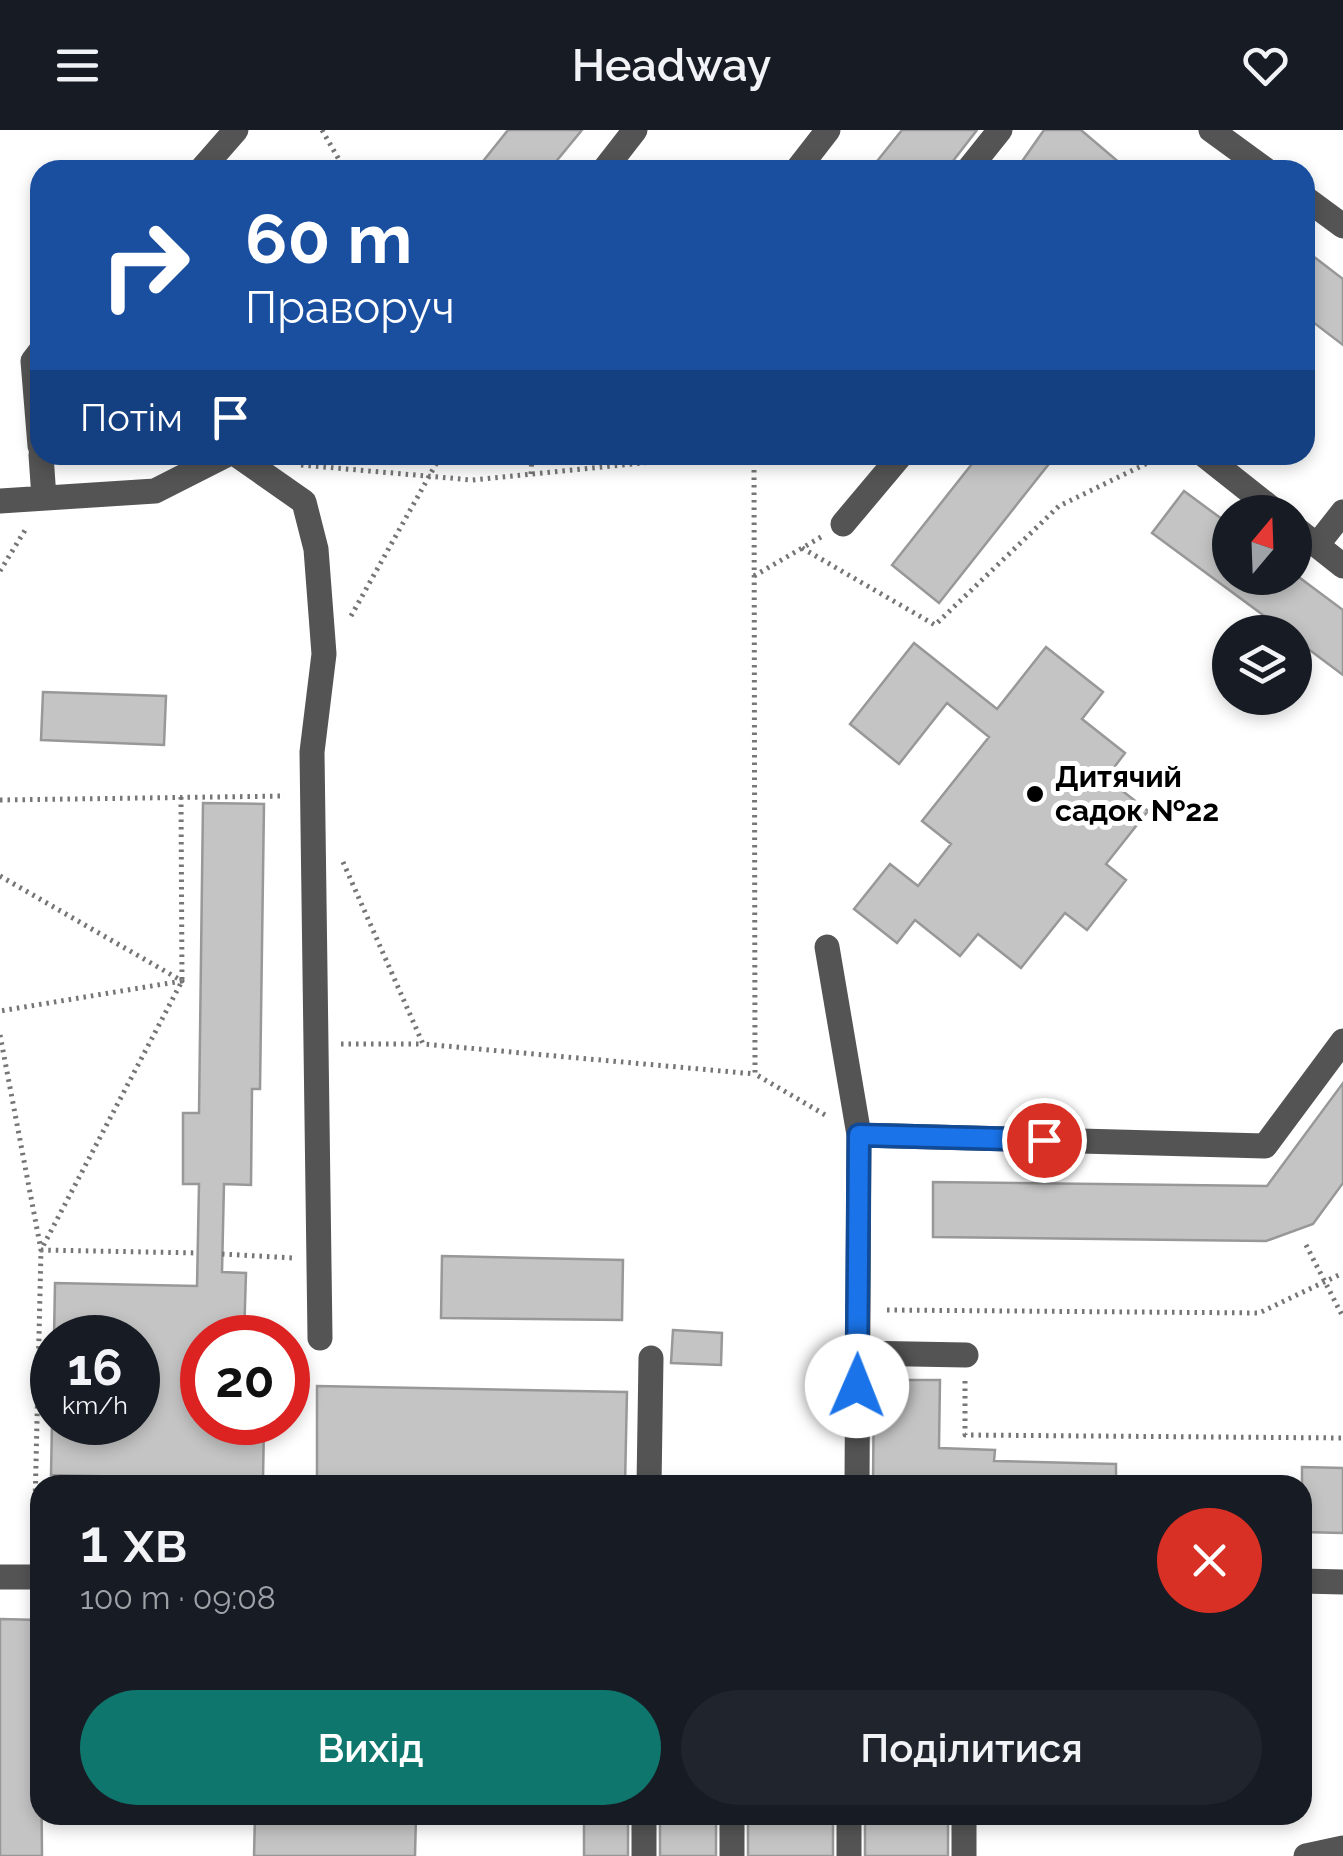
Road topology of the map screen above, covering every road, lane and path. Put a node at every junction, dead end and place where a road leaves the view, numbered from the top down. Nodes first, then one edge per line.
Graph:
1 (236, 130) edge
2 (322, 130) edge
3 (332, 130) edge
4 (635, 130) edge
5 (828, 130) edge
6 (1000, 130) edge
7 (1210, 130) edge
8 (210, 160) edge
9 (338, 160) edge
10 (612, 160) edge
11 (804, 160) edge
12 (976, 160) edge
13 (1252, 160) edge
14 (1315, 205) edge
15 (1343, 226) edge
16 (42, 465) edge
17 (198, 465) edge
18 (251, 465) edge
19 (316, 465) edge
20 (435, 465) edge
21 (531, 465) edge
22 (627, 465) edge
23 (754, 465) edge
24 (893, 465) edge
25 (1143, 465) edge
26 (1217, 465) edge
27 (531, 474) junction
28 (428, 476) junction
29 (1255, 495) edge
30 (44, 498) junction
31 (0, 501) edge
32 (1343, 512) edge
33 (844, 524) joint
34 (1312, 542) edge
35 (1317, 546) junction
36 (802, 548) junction
37 (1343, 566) edge
38 (0, 571) edge
39 (754, 576) junction
40 (344, 629) dead end
41 (314, 796) junction
42 (181, 798) junction
43 (0, 800) edge
44 (337, 849) dead end
45 (0, 876) edge
46 (827, 947) dead end
47 (182, 981) junction
48 (0, 1010) edge
49 (0, 1035) edge
50 (1343, 1041) edge
51 (318, 1044) junction
52 (423, 1044) junction
53 (755, 1074) junction
54 (859, 1135) junction
55 (1306, 1245) dead end
56 (41, 1250) junction
57 (198, 1253) dead end
58 (222, 1254) dead end
59 (320, 1260) junction
60 (1343, 1273) edge
61 (1324, 1282) junction
62 (858, 1310) junction
63 (1343, 1317) edge
64 (320, 1338) dead end
65 (856, 1353) junction
66 (966, 1354) joint
67 (651, 1358) dead end
68 (1343, 1438) edge
69 (38, 1475) edge
70 (649, 1475) edge
71 (858, 1475) edge
72 (0, 1577) edge
73 (30, 1577) edge
74 (1312, 1582) edge
75 (1343, 1582) edge
76 (644, 1825) edge
77 (732, 1825) edge
78 (849, 1825) edge
79 (964, 1825) edge
80 (1343, 1848) edge
81 (644, 1856) edge
82 (732, 1856) edge
83 (849, 1856) edge
84 (964, 1856) edge
85 (1306, 1856) edge

1 - 8 street
2 - 3 path
2 - 9 path
4 - 10 street
5 - 11 street
6 - 12 street
7 - 13 street
14 - 15 street
16 - 30 street
17 - 30 street
18 - 41 street
19 - 28 path
20 - 28 path
21 - 27 path
22 - 27 path
23 - 39 path
24 - 33 street
25 - 36 path
26 - 29 street
27 - 28 path
28 - 40 path
30 - 31 street
30 - 38 path
32 - 35 street
33 - 36 path
34 - 35 street
35 - 37 street
36 - 39 path
39 - 53 path
41 - 42 path
41 - 51 street
42 - 43 path
42 - 47 path
44 - 52 path
45 - 47 path
46 - 54 street
47 - 48 path
47 - 56 path
49 - 56 path
50 - 54 street
51 - 52 path
51 - 59 street
52 - 53 path
53 - 54 path
54 - 62 street
55 - 61 path
56 - 57 path
56 - 69 path
58 - 59 path
59 - 64 street
60 - 61 path
61 - 62 path
61 - 63 path
62 - 65 street
65 - 66 street
65 - 71 street
66 - 68 path
67 - 70 street
72 - 73 street
74 - 75 street
76 - 81 street
77 - 82 street
78 - 83 street
79 - 84 street
80 - 85 street

